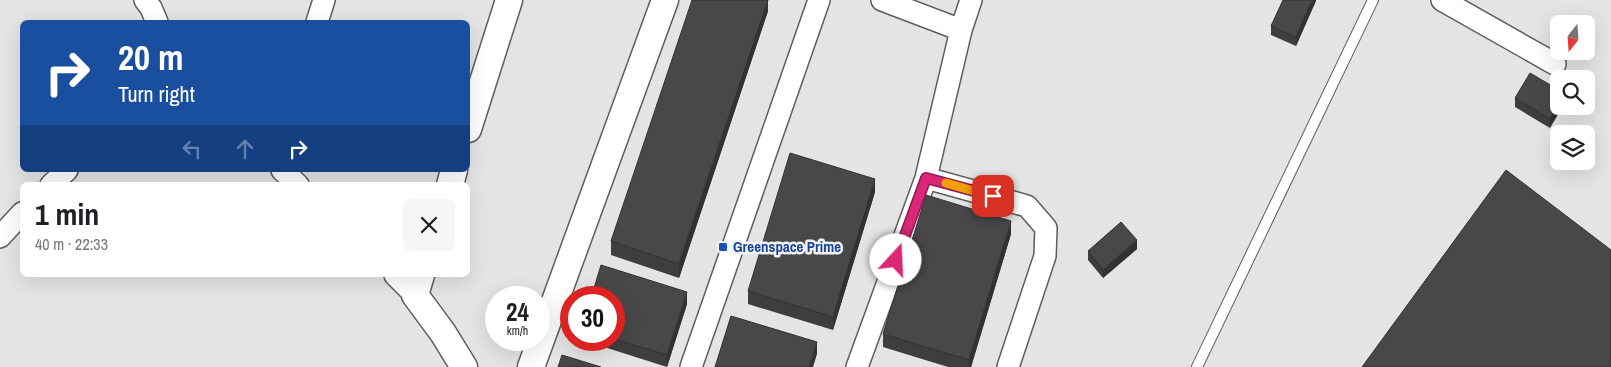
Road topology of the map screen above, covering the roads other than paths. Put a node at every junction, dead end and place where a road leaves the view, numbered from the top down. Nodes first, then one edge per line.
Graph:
1 (145, 0) edge
2 (324, 0) edge
3 (509, 0) edge
4 (665, 0) edge
5 (819, 0) edge
6 (882, 0) edge
7 (971, 0) edge
8 (1373, 0) edge
9 (1442, 0) edge
10 (156, 20) edge
11 (318, 20) edge
12 (961, 30) junction
13 (1555, 64) dead end
14 (470, 123) edge
15 (65, 172) edge
16 (284, 172) edge
17 (926, 178) junction
18 (53, 182) edge
19 (295, 182) edge
20 (20, 215) edge
21 (0, 237) edge
22 (400, 277) edge
23 (418, 285) edge
24 (464, 367) edge
25 (531, 367) edge
26 (691, 367) edge
27 (857, 367) edge
28 (1008, 367) edge
29 (1197, 367) edge

1 - 10 street
2 - 11 street
3 - 14 street
4 - 25 street
5 - 26 street
6 - 12 street
7 - 12 street
8 - 29 lane
9 - 13 street
12 - 17 street
15 - 18 street
16 - 19 street
17 - 27 street
17 - 28 street
20 - 21 street
22 - 23 street
23 - 24 street

